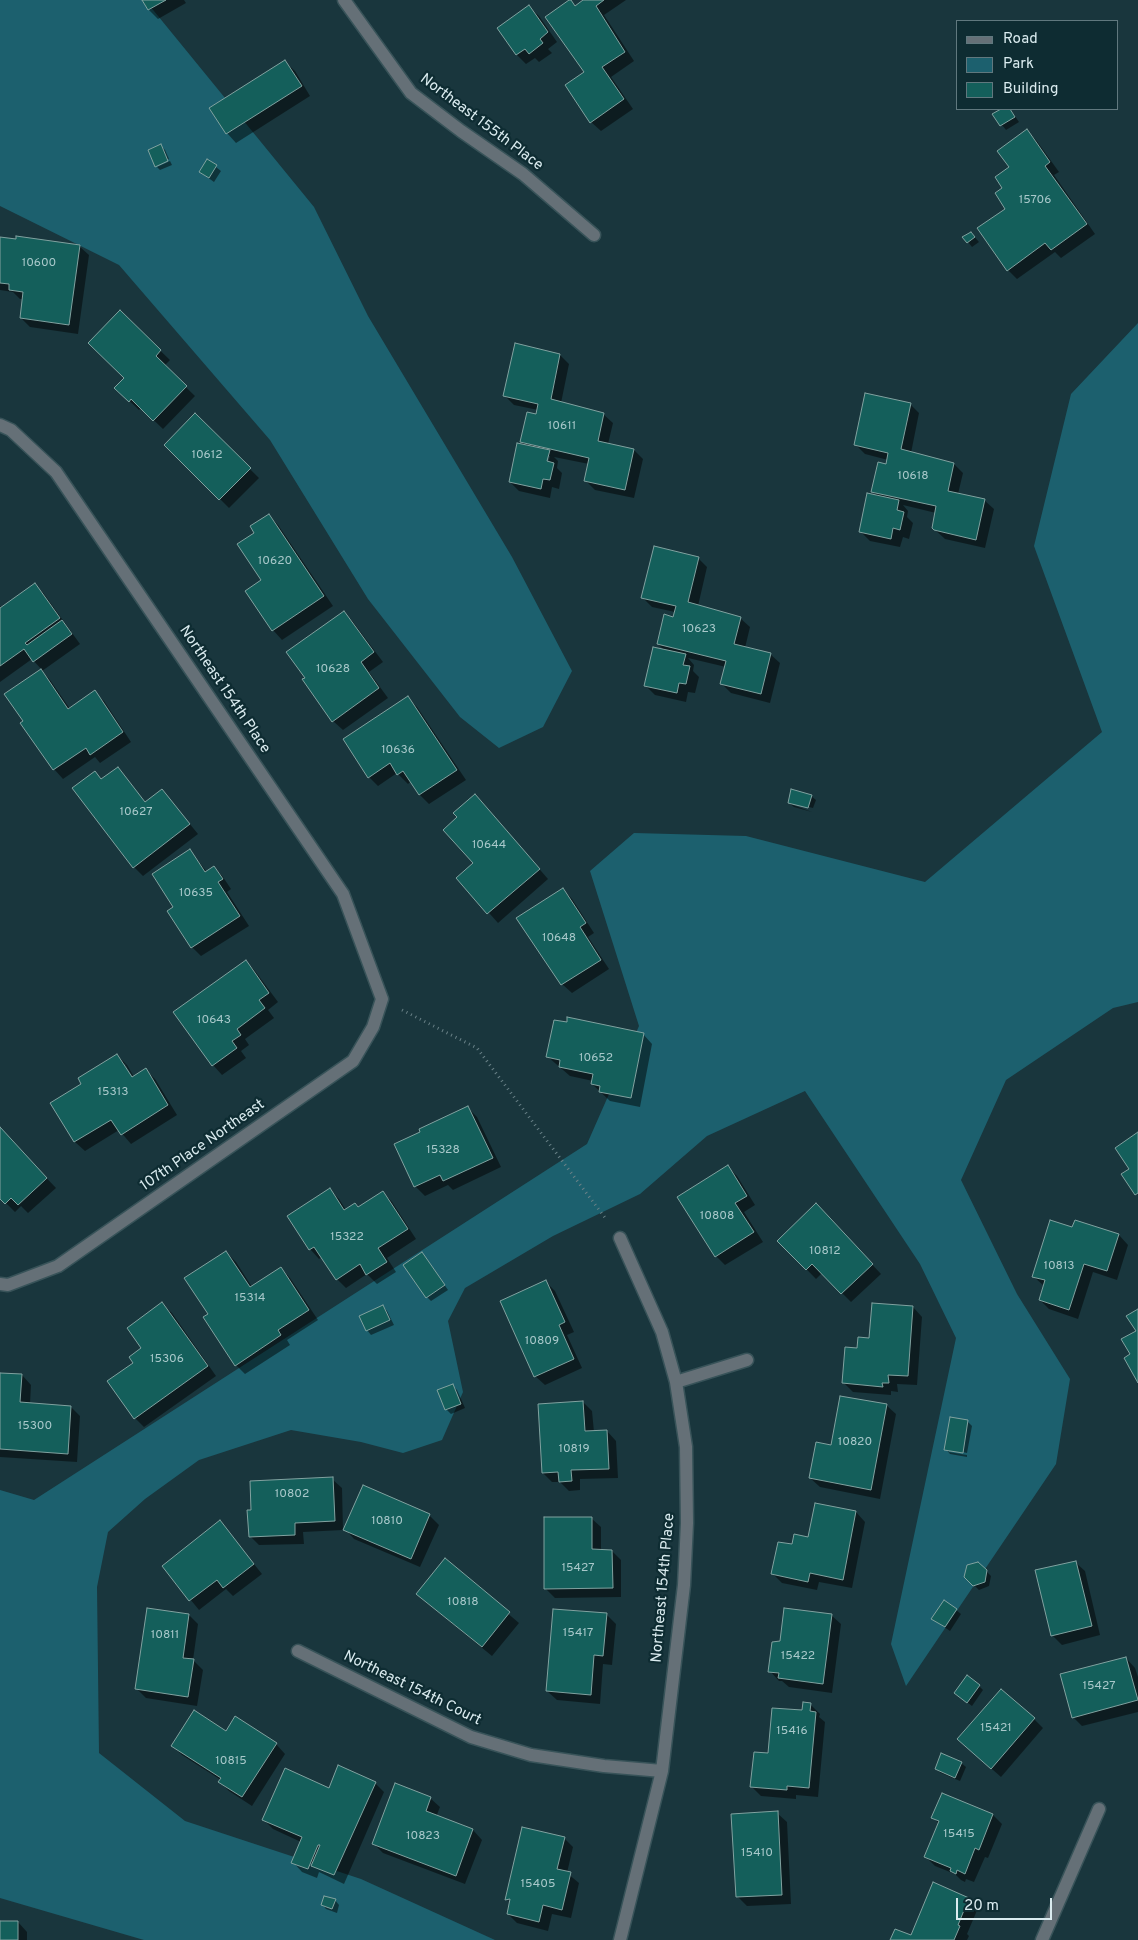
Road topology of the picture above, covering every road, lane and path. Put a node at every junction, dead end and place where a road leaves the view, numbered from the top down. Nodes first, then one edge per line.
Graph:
1 (344, 0) edge
2 (594, 235) dead end
3 (0, 425) edge
4 (382, 999) junction
5 (620, 1238) joint
6 (4, 1284) edge
7 (747, 1360) dead end
8 (676, 1382) junction
9 (298, 1651) dead end
10 (662, 1772) junction
11 (1099, 1809) dead end
12 (620, 1940) edge
13 (1042, 1940) edge

1 - 2 street, Northeast 155th Place
3 - 4 street, Northeast 154th Place
4 - 5 path
4 - 6 street, 107th Place Northeast
5 - 8 street, Northeast 154th Place
7 - 8 street
8 - 10 street, Northeast 154th Place
9 - 10 street, Northeast 154th Court
10 - 12 street, Northeast 154th Place
11 - 13 street

